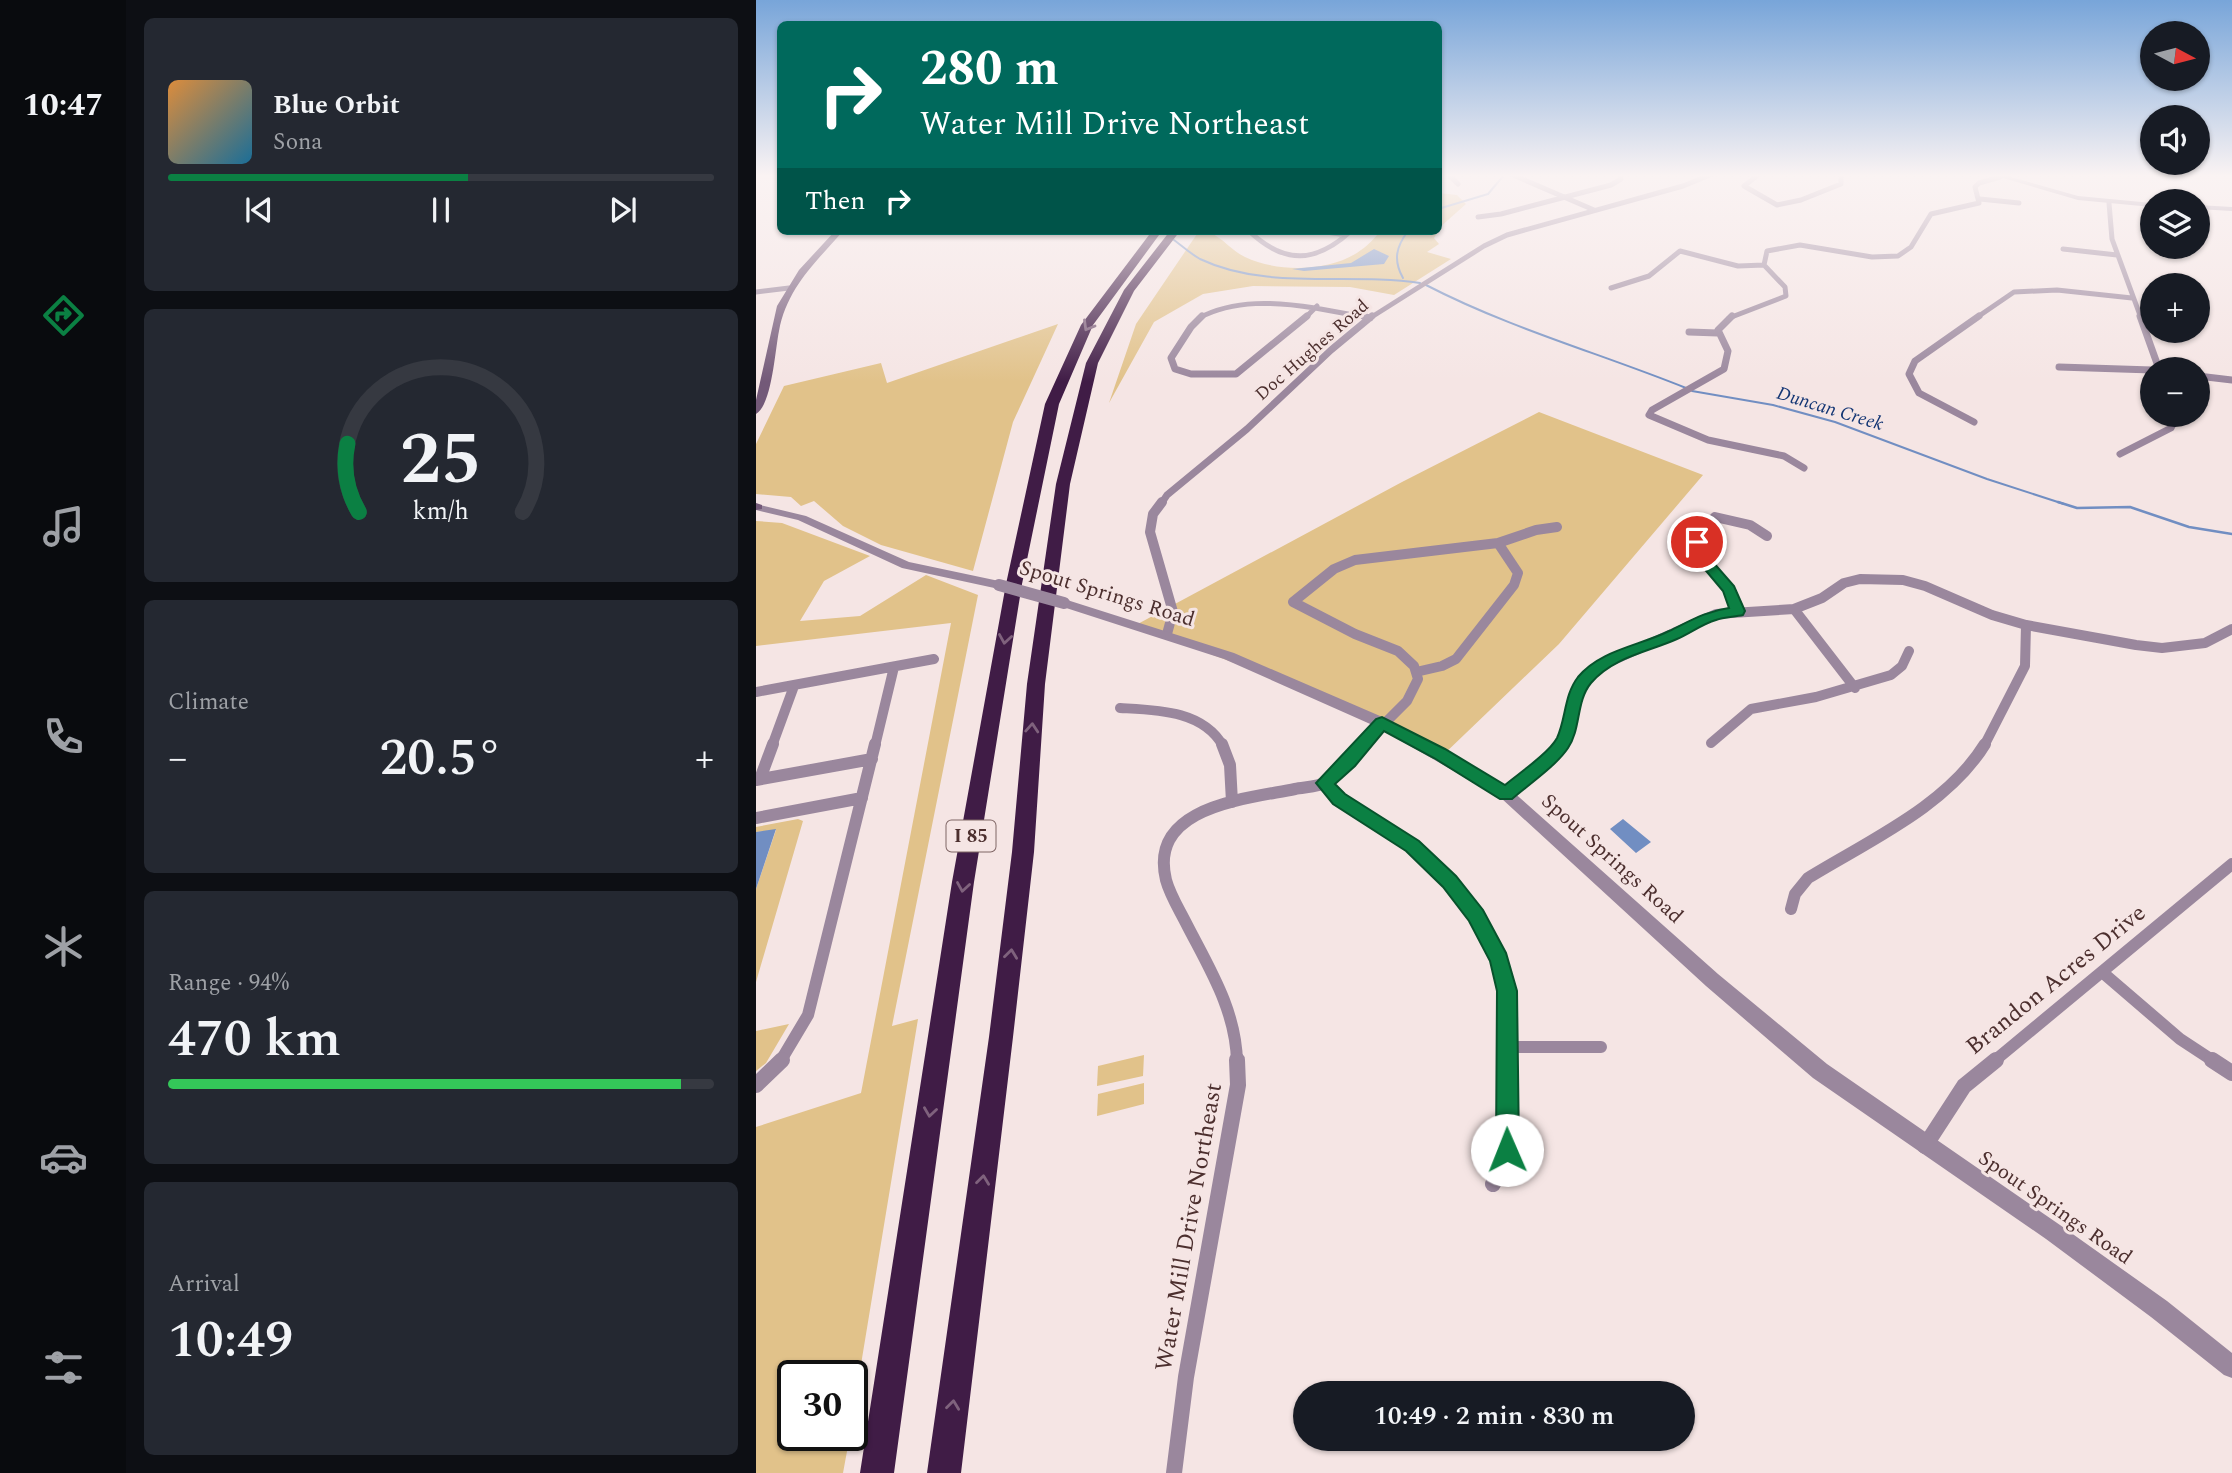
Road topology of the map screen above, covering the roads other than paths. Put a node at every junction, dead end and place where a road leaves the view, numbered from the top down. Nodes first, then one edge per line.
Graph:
1 (827, 244) edge
2 (1148, 244) edge
3 (1165, 244) edge
4 (1262, 244) edge
5 (1335, 244) edge
6 (1488, 244) edge
7 (1913, 244) edge
8 (2113, 244) edge
9 (2063, 249) dead end
10 (2117, 256) junction
11 (1763, 265) junction
12 (789, 288) junction
13 (1611, 288) dead end
14 (756, 294) edge
15 (2132, 298) junction
16 (784, 299) junction
17 (1317, 306) junction
18 (1370, 318) junction
19 (1689, 332) dead end
20 (1718, 333) junction
21 (2154, 357) edge
22 (2059, 367) dead end
23 (2140, 370) edge
24 (2210, 377) edge
25 (2232, 380) edge
26 (756, 411) edge
27 (1974, 422) dead end
28 (2172, 427) edge
29 (2120, 454) dead end
30 (1804, 468) dead end
31 (757, 507) edge
32 (1557, 527) dead end
33 (1767, 536) dead end
34 (1498, 543) junction
35 (1794, 609) junction
36 (1738, 611) junction
37 (2026, 625) junction
38 (2232, 629) edge
39 (1167, 634) junction
40 (1909, 651) dead end
41 (933, 659) dead end
42 (894, 667) junction
43 (1416, 672) junction
44 (794, 686) junction
45 (1855, 688) junction
46 (756, 692) edge
47 (1120, 708) dead end
48 (1382, 723) junction
49 (1711, 743) dead end
50 (872, 759) junction
51 (758, 779) edge
52 (1325, 783) junction
53 (1506, 794) junction
54 (862, 798) junction
55 (1232, 802) junction
56 (756, 818) edge
57 (2232, 864) edge
58 (1791, 909) dead end
59 (2102, 972) junction
60 (1506, 1047) junction
61 (1601, 1047) dead end
62 (2232, 1073) edge
63 (756, 1085) edge
64 (1925, 1146) junction
65 (1493, 1184) dead end
66 (2232, 1367) edge
67 (877, 1473) edge
68 (944, 1473) edge
69 (1174, 1473) edge

1 - 12 main road
2 -> 67 highway, I 85
68 -> 3 highway, I 85
4 - 5 street
6 - 18 street, Doc Hughes Road
7 - 11 street
8 - 10 street
9 - 10 street
10 - 15 street
11 - 13 street
11 - 20 street
12 - 14 street
12 - 16 main road
14 - 16 street
15 - 21 street
15 - 27 street
16 - 26 main road
17 - 17 street
17 - 18 street
18 - 39 street, Doc Hughes Road
19 - 20 street
20 - 30 street
22 - 23 street
24 - 25 street
28 - 29 street
31 - 39 street, Spout Springs Road, bridge
32 - 34 street
33 - 36 street
34 - 43 street
34 - 43 street
35 - 36 street
35 - 37 street
35 - 45 street
36 - 53 street
37 - 38 street
37 - 58 street
39 - 48 street, Spout Springs Road
40 - 45 street
41 - 42 street
42 - 44 street
42 - 50 street
43 - 48 street
44 - 46 street
44 - 51 street
45 - 49 street
47 - 55 street
48 - 52 street
48 - 53 street, Spout Springs Road
50 - 51 street
50 - 54 street
52 - 55 street, Water Mill Drive Northeast
52 - 60 street
53 - 64 street, Spout Springs Road
54 - 56 street
54 - 63 street
55 - 69 street, Water Mill Drive Northeast
57 - 59 street, Brandon Acres Drive
59 - 62 street
59 - 64 street, Brandon Acres Drive
60 - 61 street
60 - 65 street
64 - 66 street, Spout Springs Road

